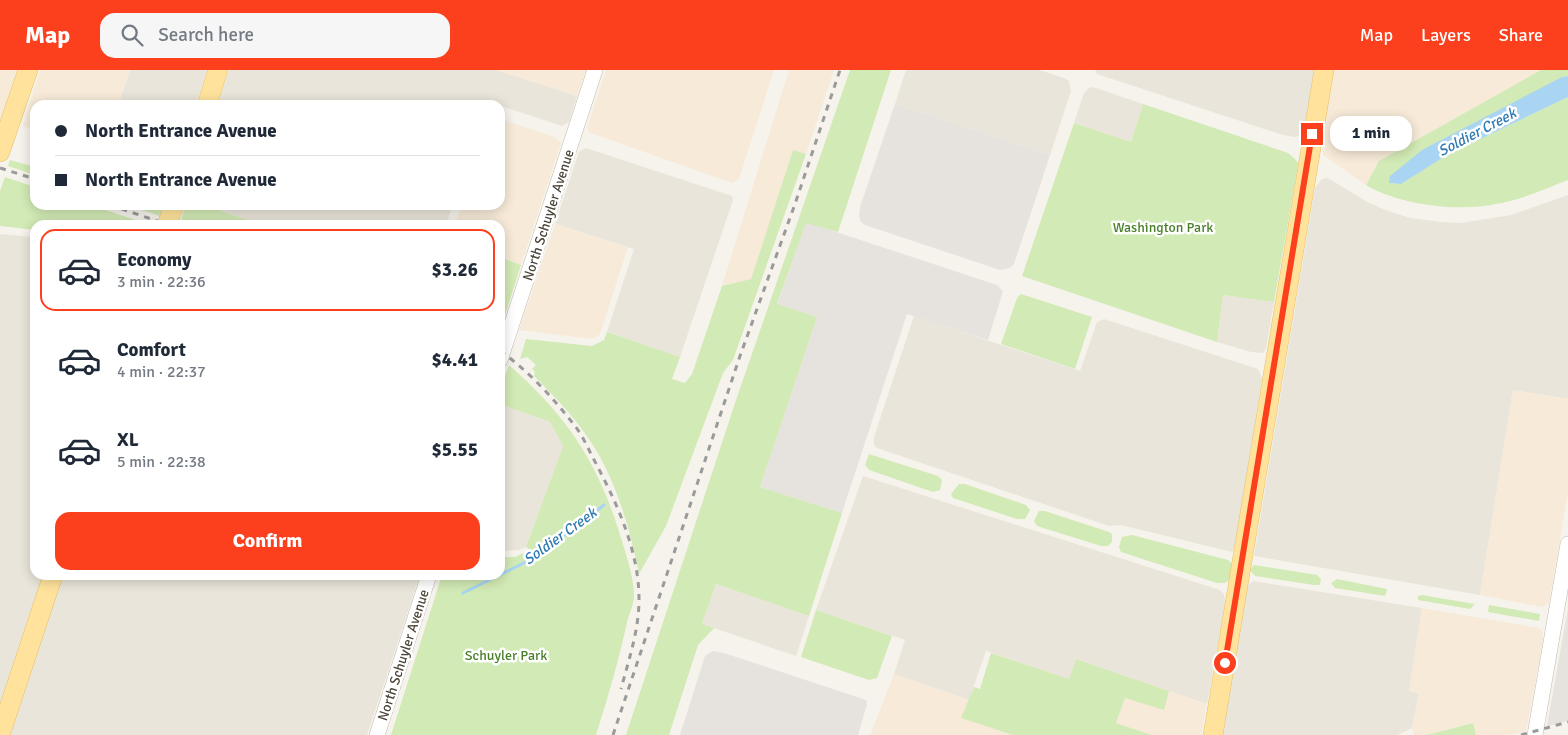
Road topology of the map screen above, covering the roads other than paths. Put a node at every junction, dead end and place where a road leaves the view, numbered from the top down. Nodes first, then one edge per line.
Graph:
1 (28, 70) edge
2 (218, 70) edge
3 (595, 70) edge
4 (1324, 70) edge
5 (209, 100) edge
6 (0, 152) edge
7 (505, 345) edge
8 (1568, 544) edge
9 (51, 580) edge
10 (428, 580) edge
11 (0, 735) edge
12 (377, 735) edge
13 (1212, 735) edge
14 (1535, 735) edge

1 - 6 main road
2 - 5 main road
3 - 7 street, North Schuyler Avenue
4 - 13 main road
8 - 14 street
9 - 11 main road
10 - 12 street, North Schuyler Avenue

